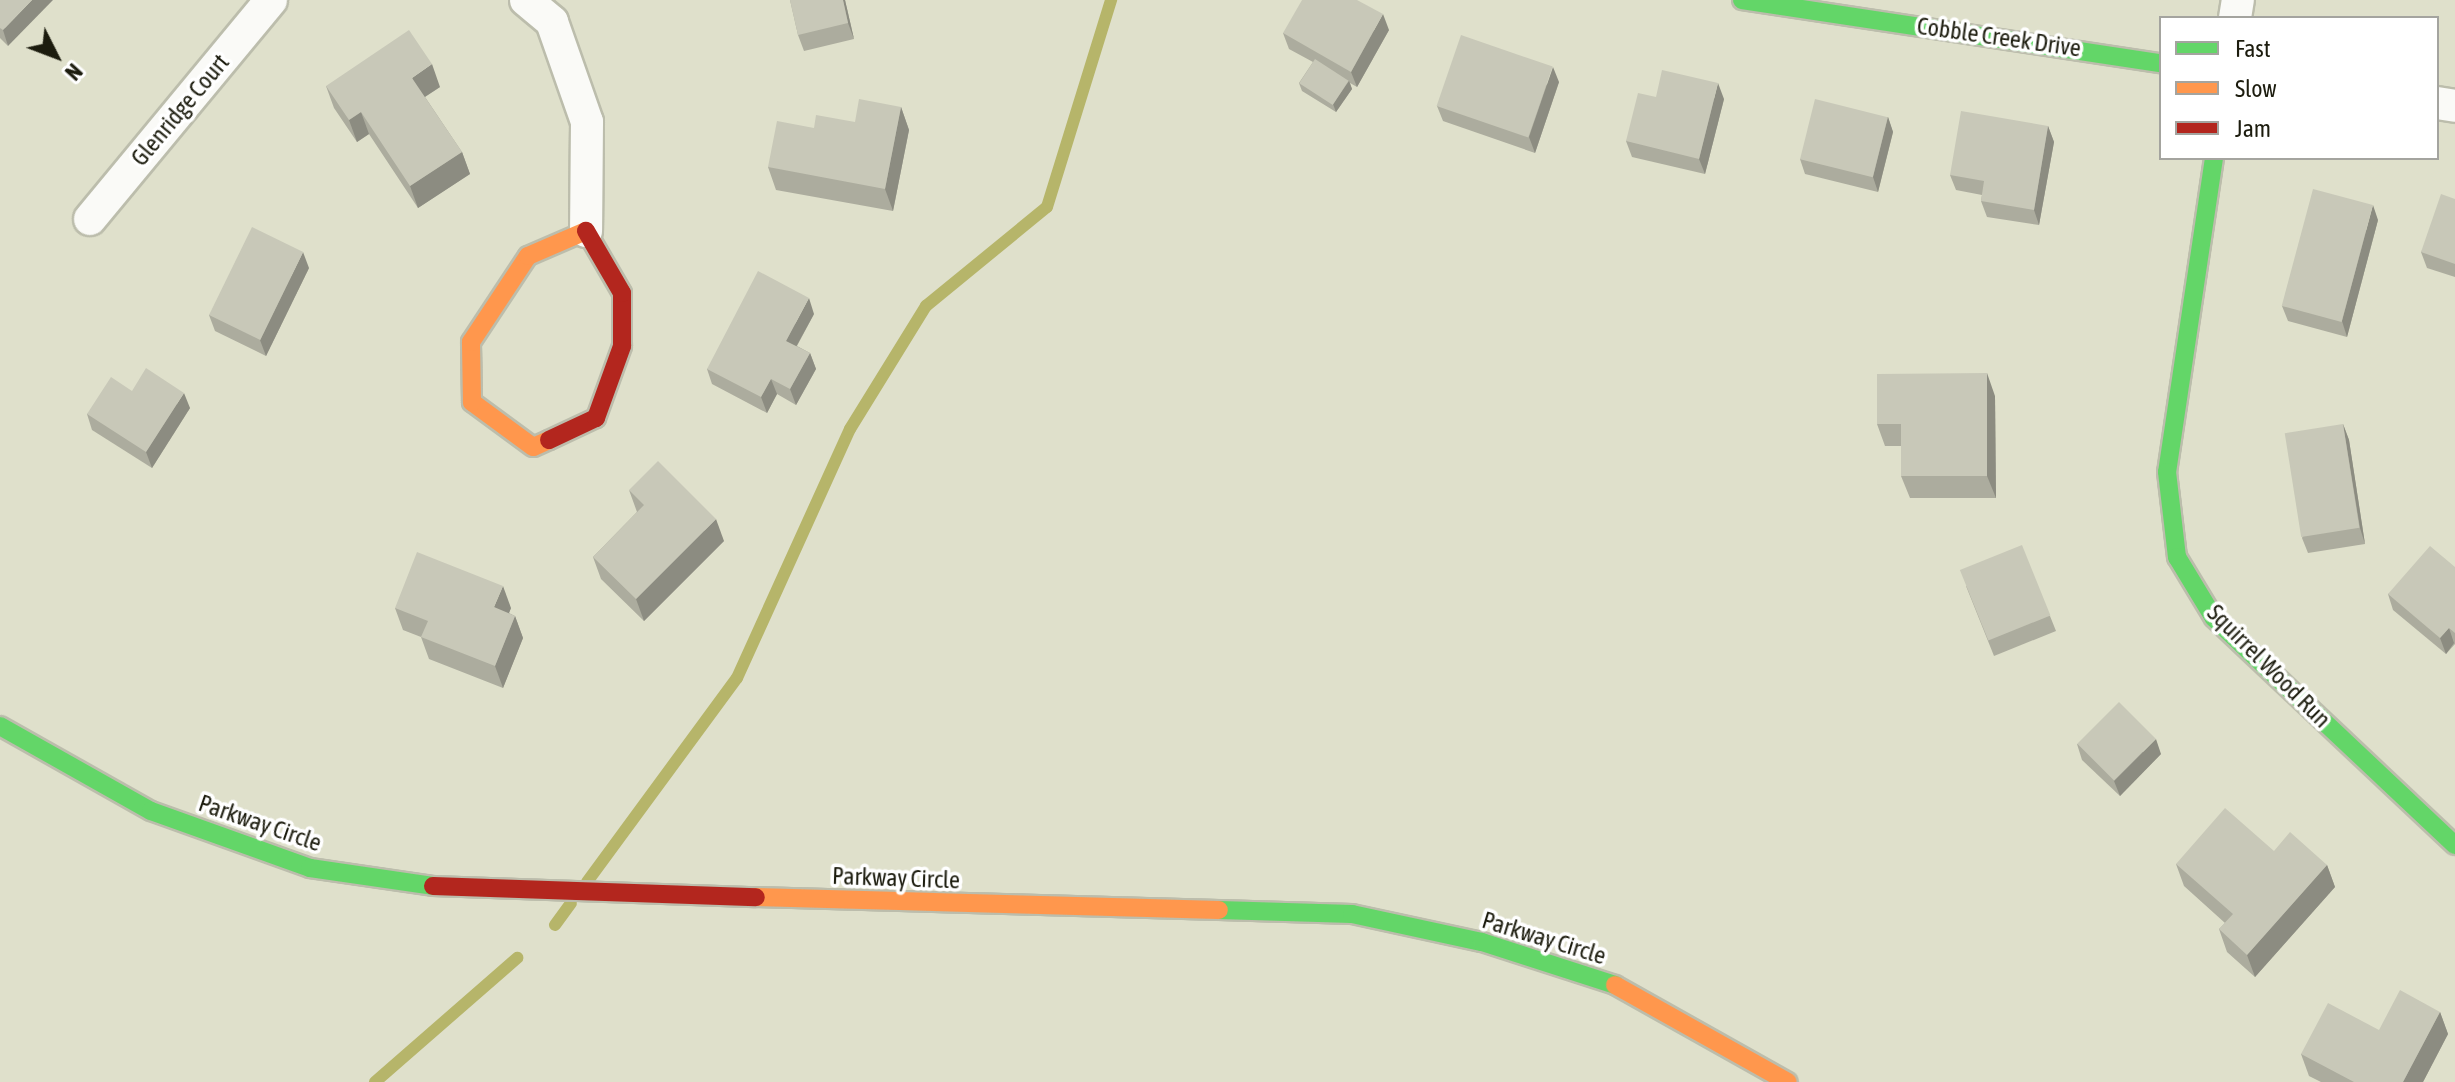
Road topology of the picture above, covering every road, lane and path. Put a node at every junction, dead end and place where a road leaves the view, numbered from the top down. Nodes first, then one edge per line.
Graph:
1 (271, 0) edge
2 (526, 0) edge
3 (1742, 0) edge
4 (2159, 63) edge
5 (2214, 160) edge
6 (90, 219) dead end
7 (586, 231) junction
8 (0, 726) edge
9 (2455, 845) edge
10 (1788, 1082) edge

1 - 6 street, Glenridge Court
2 - 7 street
3 - 4 street, Cobble Creek Drive
5 - 9 street, Squirrel Wood Run
7 - 7 street
8 - 10 street, Parkway Circle

